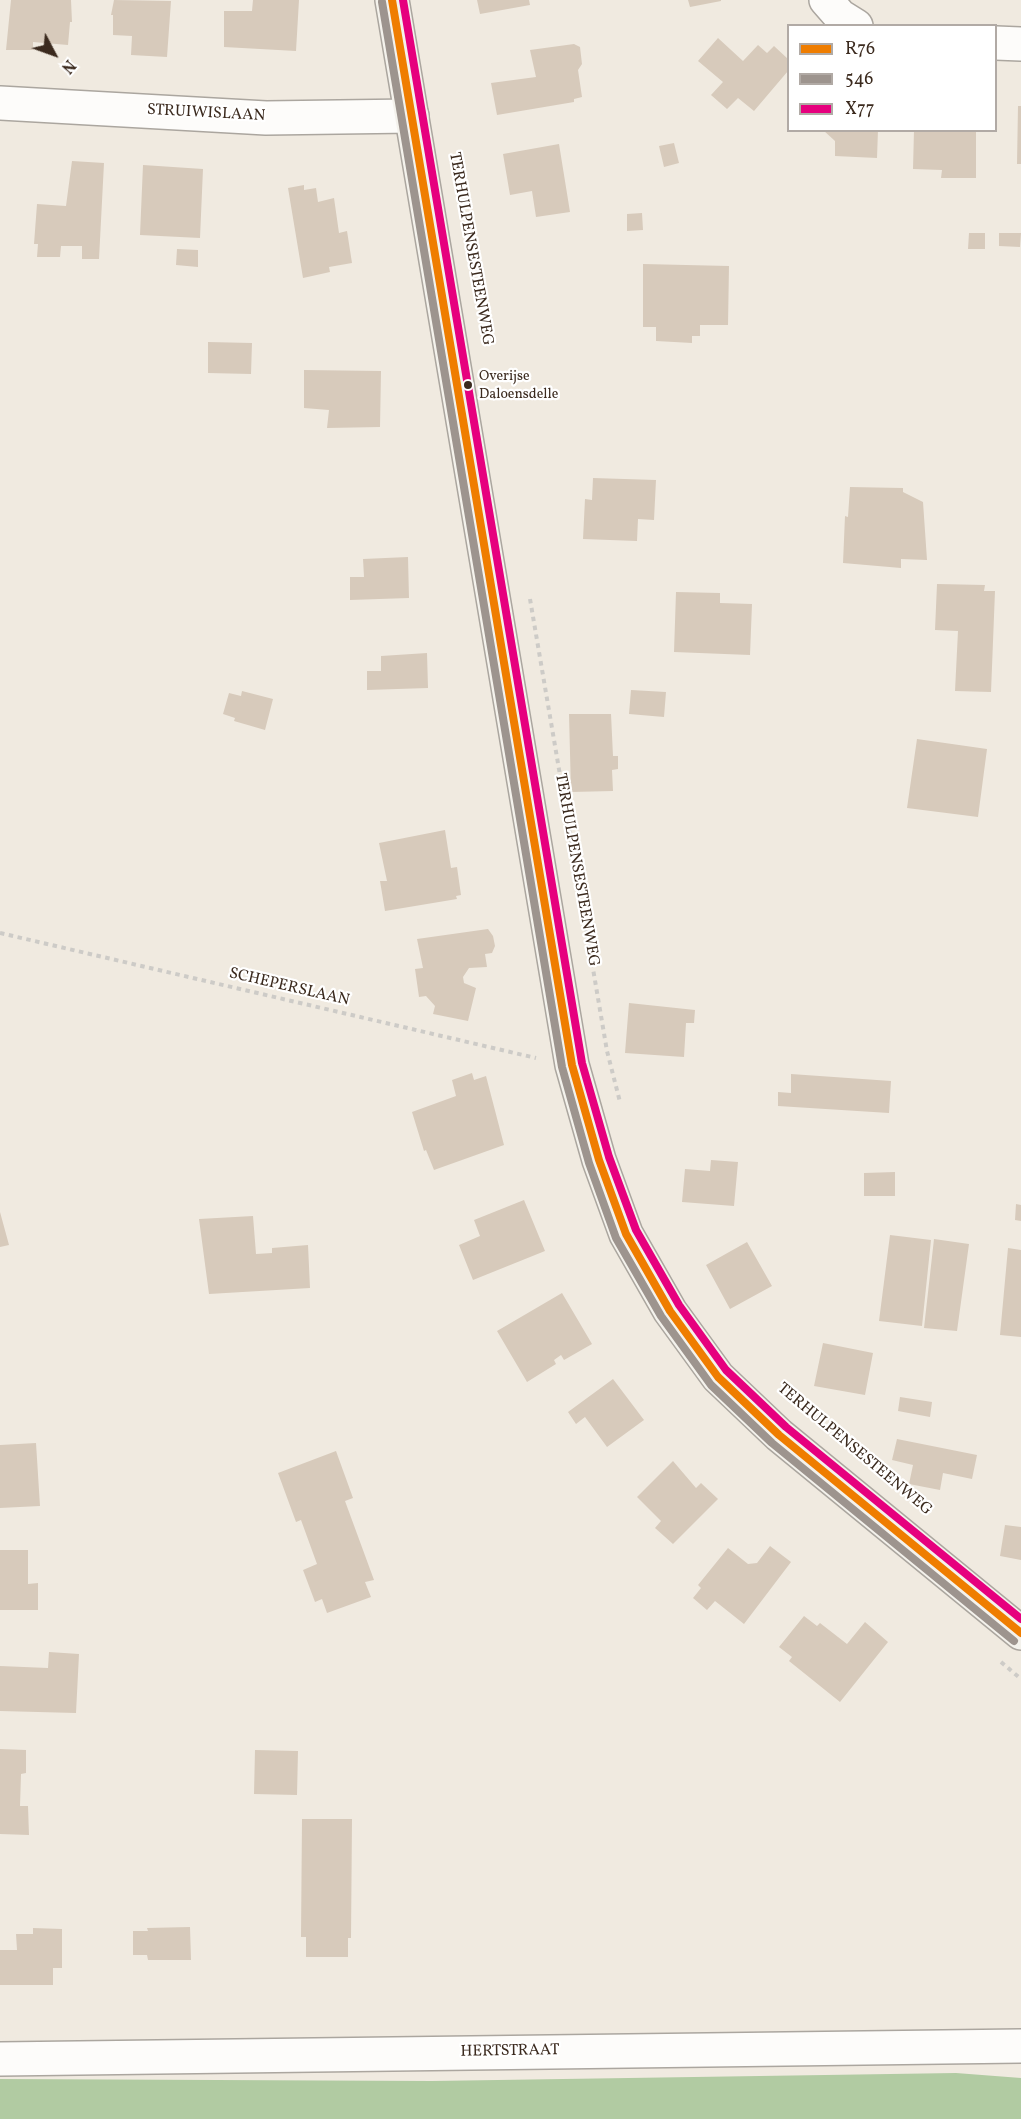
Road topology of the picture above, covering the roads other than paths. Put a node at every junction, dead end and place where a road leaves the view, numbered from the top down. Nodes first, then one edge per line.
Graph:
1 (392, 0) edge
2 (826, 0) edge
3 (853, 24) edge
4 (997, 43) edge
5 (1021, 44) edge
6 (0, 103) edge
7 (412, 116) junction
8 (1021, 1633) edge
9 (1021, 2046) edge
10 (0, 2059) edge

1 - 7 main road, TERHULPENSESTEENWEG
2 - 3 street
4 - 5 street
6 - 7 street, STRUIWISLAAN
7 - 8 main road, TERHULPENSESTEENWEG
9 - 10 street, HERTSTRAAT

